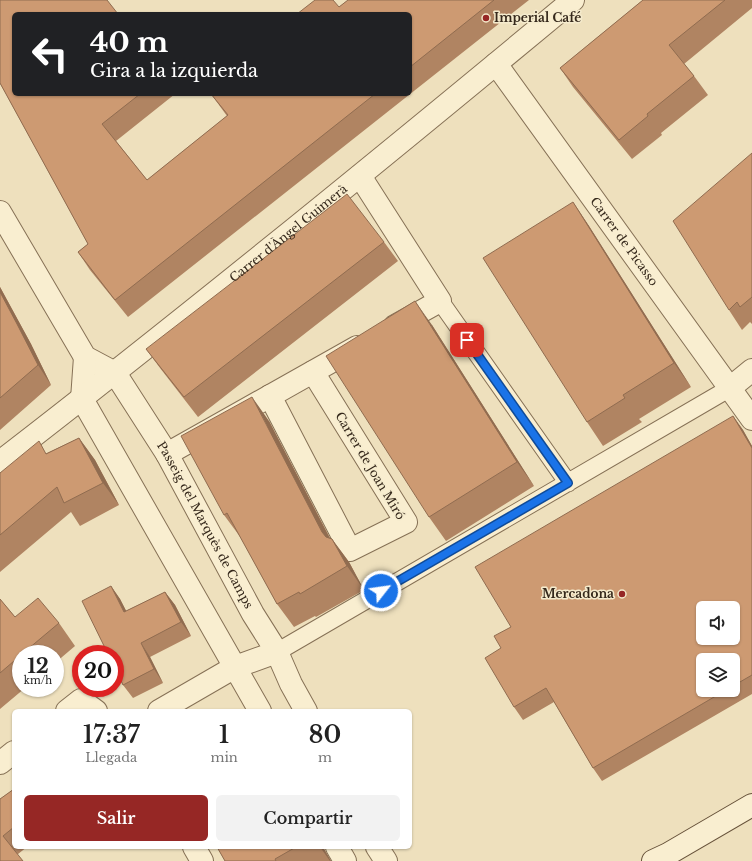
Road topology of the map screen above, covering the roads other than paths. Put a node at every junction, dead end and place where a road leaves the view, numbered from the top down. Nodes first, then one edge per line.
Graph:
1 (574, 0) edge
2 (496, 64) junction
3 (360, 176) junction
4 (0, 212) edge
5 (440, 301) junction
6 (86, 357) junction
7 (752, 370) edge
8 (313, 372) junction
9 (115, 373) junction
10 (730, 388) junction
11 (270, 396) junction
12 (82, 399) junction
13 (752, 419) edge
14 (167, 454) junction
15 (0, 462) edge
16 (568, 483) junction
17 (277, 652) junction
18 (235, 667) junction
19 (70, 709) edge
20 (93, 709) edge
21 (162, 709) edge
22 (253, 709) edge
23 (305, 709) edge
24 (752, 806) edge
25 (195, 849) edge
26 (338, 849) edge
27 (378, 849) edge
28 (202, 861) edge
29 (345, 861) edge
30 (386, 861) edge
31 (654, 861) edge

1 - 2 street, Carrer d'Àngel Guimerà
2 - 3 street, Carrer d'Àngel Guimerà
2 - 10 street, Carrer de Picasso
3 - 5 street
3 - 9 street, Carrer d'Àngel Guimerà
4 - 6 street
5 - 8 street
5 - 16 lane
6 - 9 street, Passeig del Marquès de Camps
6 - 12 street
7 - 10 street
8 - 11 street
8 - 11 street, Carrer de Joan Miró
9 - 12 street, Carrer d'Àngel Guimerà
9 - 14 street, Passeig del Marquès de Camps
10 - 13 street, Carrer de Picasso
10 - 16 lane
11 - 14 street
12 - 15 street, Carrer d'Àngel Guimerà
12 - 18 street
14 - 17 street, Passeig del Marquès de Camps
16 - 17 lane
17 - 18 street
17 - 23 street, Passeig del Marquès de Camps
18 - 21 street
18 - 22 street
19 - 20 street
24 - 31 street
25 - 28 street
26 - 29 street
27 - 30 street

